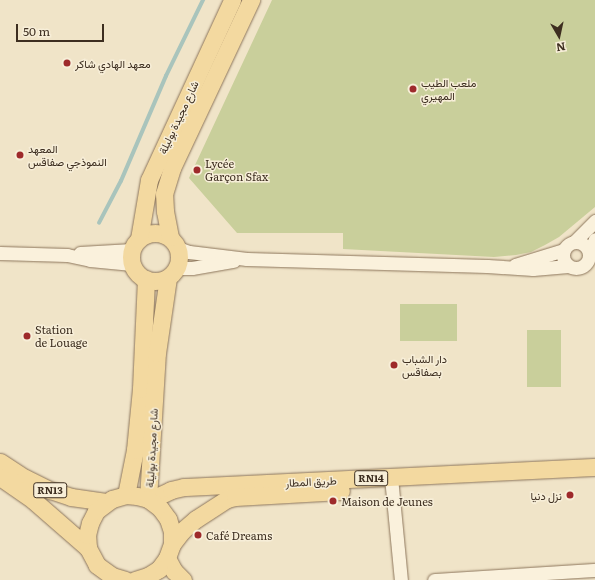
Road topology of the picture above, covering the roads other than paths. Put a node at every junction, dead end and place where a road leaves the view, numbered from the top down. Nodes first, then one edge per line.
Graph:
1 (232, 0) edge
2 (251, 0) edge
3 (595, 221) edge
4 (595, 239) edge
5 (174, 243) junction
6 (569, 246) junction
7 (134, 251) junction
8 (0, 253) edge
9 (589, 253) junction
10 (247, 259) junction
11 (568, 266) junction
12 (509, 267) junction
13 (173, 273) junction
14 (146, 279) junction
15 (0, 462) edge
16 (595, 467) edge
17 (0, 477) edge
18 (595, 478) edge
19 (392, 482) junction
20 (126, 495) junction
21 (149, 500) junction
22 (106, 502) junction
23 (88, 548) junction
24 (170, 551) junction
25 (595, 570) edge
26 (116, 579) edge
27 (144, 579) edge
28 (183, 580) edge
29 (401, 580) edge
30 (434, 580) edge

1 - 7 main road, شارع مجيدة بوليلة
2 - 5 main road, شارع مجيدة بوليلة
3 - 6 street
4 - 9 street
5 - 7 main road
5 - 10 street
5 - 13 main road, شارع مجيدة بوليلة
6 - 9 street
6 - 11 street
6 - 12 street
7 - 8 street
7 - 14 main road
9 - 11 street
10 - 12 street
10 - 13 street
11 - 12 street
13 - 14 main road
13 - 21 main road, شارع مجيدة بوليلة
14 - 20 main road, شارع مجيدة بوليلة
15 - 22 main road, RN13
16 - 19 main road, طريق المطار / RN14
17 - 23 main road, RN13
18 - 19 main road, طريق المطار / RN14
19 - 21 main road, طريق المطار / RN14
19 - 24 main road, طريق المطار / RN14
19 - 29 street
20 - 21 main road
20 - 22 main road
21 - 24 main road
22 - 23 main road
23 - 26 main road
24 - 27 main road, طريق المطار
24 - 28 main road
25 - 30 street

